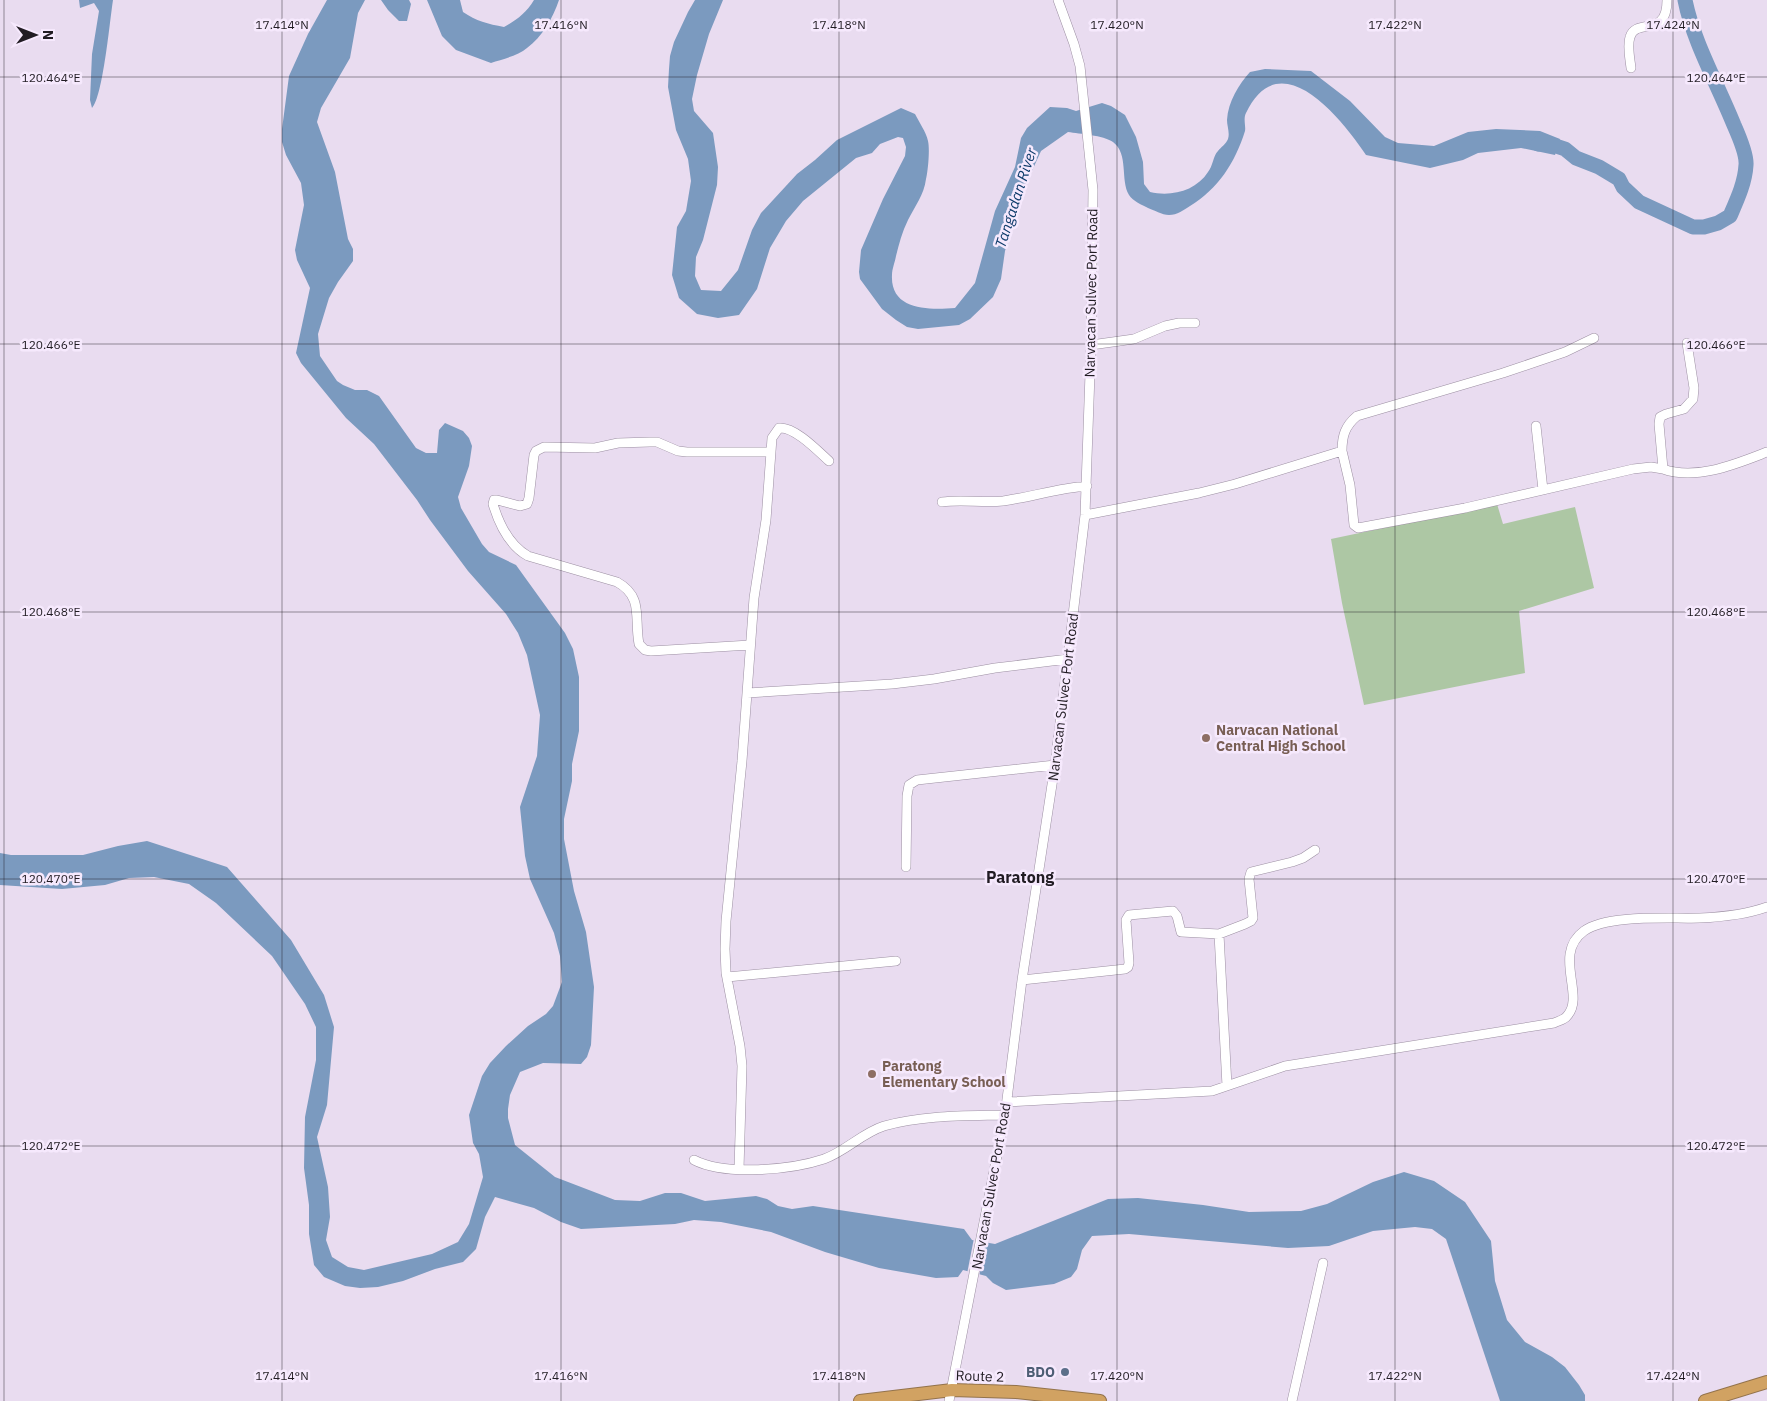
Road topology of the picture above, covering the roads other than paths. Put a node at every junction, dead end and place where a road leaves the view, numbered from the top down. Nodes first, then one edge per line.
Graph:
1 (1058, 0) edge
2 (1667, 0) edge
3 (1631, 68) dead end
4 (1195, 323) dead end
5 (1594, 338) dead end
6 (1687, 343) dead end
7 (1090, 345) junction
8 (1536, 426) dead end
9 (1342, 451) junction
10 (770, 452) junction
11 (1767, 452) edge
12 (829, 460) dead end
13 (1663, 469) junction
14 (1087, 486) junction
15 (1543, 490) junction
16 (942, 502) dead end
17 (1085, 515) junction
18 (750, 645) junction
19 (1068, 659) junction
20 (747, 693) junction
21 (1055, 765) junction
22 (1315, 850) dead end
23 (906, 867) dead end
24 (1767, 908) edge
25 (1219, 934) junction
26 (896, 960) dead end
27 (727, 977) junction
28 (1022, 980) junction
29 (1227, 1086) junction
30 (1006, 1102) junction
31 (1005, 1114) junction
32 (694, 1160) dead end
33 (739, 1169) junction
34 (1323, 1263) dead end
35 (1767, 1382) edge
36 (950, 1395) edge
37 (860, 1401) edge
38 (1100, 1401) edge
39 (1292, 1401) edge
40 (1704, 1401) edge

1 - 7 street, Narvacan Sulvec Port Road
2 - 3 street
4 - 7 street
5 - 9 street
6 - 13 street
7 - 14 street, Narvacan Sulvec Port Road
8 - 15 street
9 - 15 street
9 - 17 street
10 - 12 street
10 - 18 street
10 - 18 street
11 - 13 street
13 - 15 street
14 - 16 street
14 - 17 street, Narvacan Sulvec Port Road
17 - 19 street, Narvacan Sulvec Port Road
18 - 20 street
19 - 20 street
19 - 21 street, Narvacan Sulvec Port Road
20 - 27 street
21 - 23 street
21 - 28 street, Narvacan Sulvec Port Road
22 - 25 street
24 - 29 street
25 - 28 street
25 - 29 street
26 - 27 street
27 - 33 street
28 - 30 street, Narvacan Sulvec Port Road
29 - 30 street
30 - 31 street, Narvacan Sulvec Port Road
31 - 33 street
31 - 36 street, Narvacan Sulvec Port Road
32 - 33 street
34 - 39 street
35 - 40 highway
36 - 37 highway, Route 2
36 - 38 highway, Route 2

